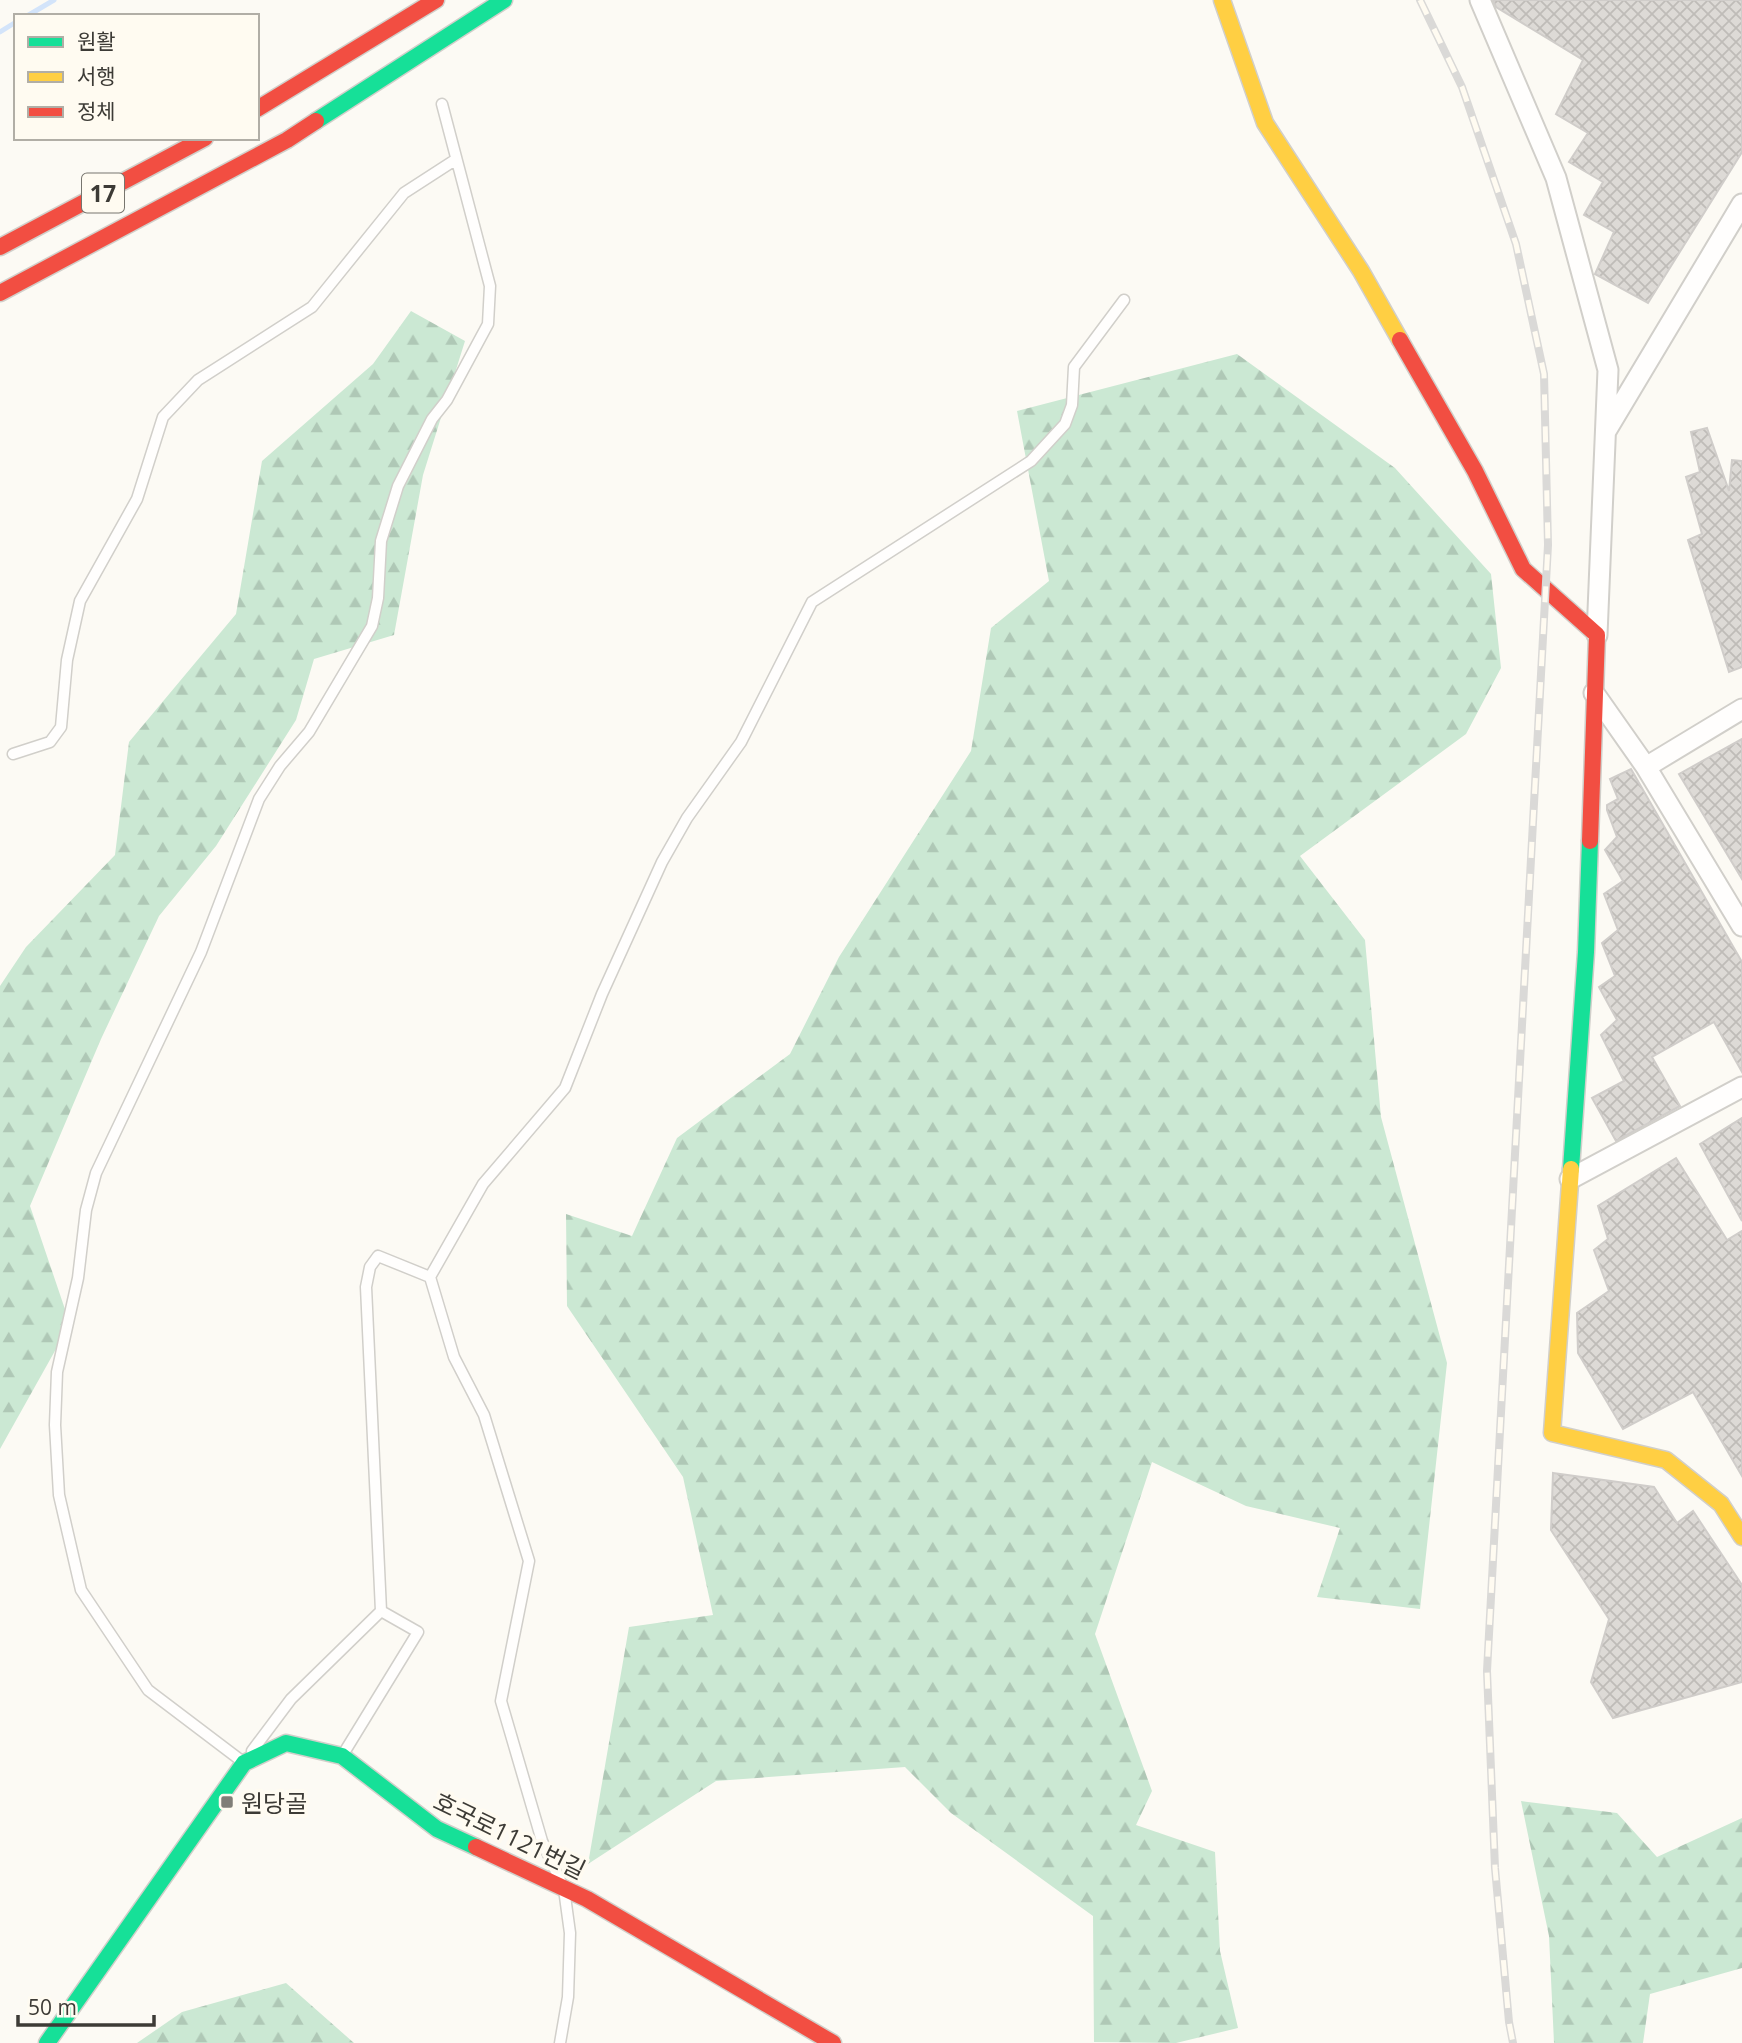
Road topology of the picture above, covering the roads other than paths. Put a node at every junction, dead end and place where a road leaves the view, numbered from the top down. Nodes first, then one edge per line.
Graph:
1 (436, 0) edge
2 (504, 0) edge
3 (1222, 0) edge
4 (1480, 0) edge
5 (442, 104) dead end
6 (259, 108) edge
7 (201, 140) edge
8 (455, 160) junction
9 (1742, 204) edge
10 (0, 247) edge
11 (0, 293) edge
12 (1124, 300) dead end
13 (1605, 433) junction
14 (1597, 635) junction
15 (1594, 693) junction
16 (1742, 709) edge
17 (13, 754) dead end
18 (1646, 767) junction
19 (1742, 926) edge
20 (1742, 1087) edge
21 (1570, 1179) junction
22 (430, 1277) junction
23 (1742, 1537) edge
24 (381, 1611) junction
25 (342, 1756) junction
26 (244, 1763) junction
27 (564, 1889) junction
28 (47, 2043) edge
29 (559, 2043) edge
30 (832, 2043) edge

1 - 6 main road
2 - 11 main road, 17
3 - 14 main road
4 - 13 street
5 - 8 lane
7 - 10 main road, 17
8 - 17 lane
8 - 26 lane
9 - 13 street
12 - 22 lane
13 - 14 street
14 - 15 main road
15 - 18 street
15 - 21 main road
16 - 18 street
18 - 19 street
20 - 21 street
21 - 23 main road
22 - 24 lane
22 - 27 lane
24 - 25 lane
24 - 26 lane
25 - 26 main road, 호국로1121번길
25 - 27 main road, 호국로1121번길
26 - 28 main road, 호국로1121번길
27 - 29 lane
27 - 30 main road, 호국로1121번길

